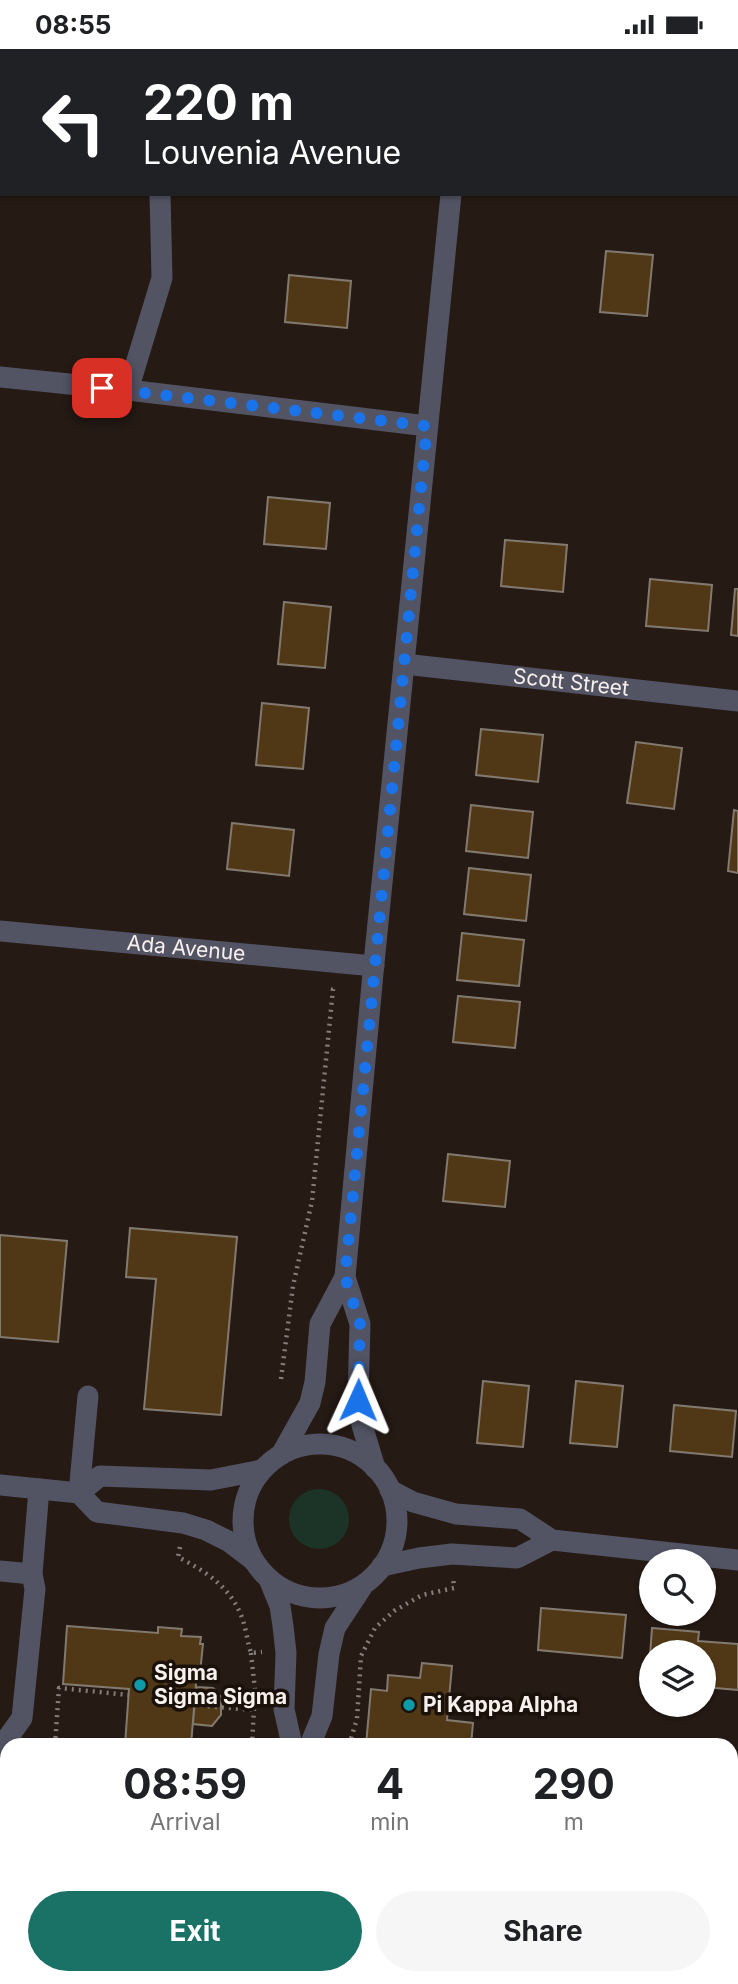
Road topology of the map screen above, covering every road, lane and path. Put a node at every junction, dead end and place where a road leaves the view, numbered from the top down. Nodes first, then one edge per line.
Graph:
1 (160, 196) edge
2 (451, 196) edge
3 (0, 377) edge
4 (128, 390) junction
5 (427, 426) junction
6 (404, 664) junction
7 (738, 701) edge
8 (0, 931) edge
9 (374, 966) junction
10 (333, 989) dead end
11 (345, 1277) junction
12 (281, 1379) dead end
13 (88, 1396) dead end
14 (281, 1455) junction
15 (375, 1468) junction
16 (262, 1470) junction
17 (0, 1485) edge
18 (39, 1489) junction
19 (390, 1490) junction
20 (79, 1493) junction
21 (552, 1540) junction
22 (181, 1543) dead end
23 (253, 1560) junction
24 (738, 1560) edge
25 (382, 1566) junction
26 (0, 1571) edge
27 (32, 1574) junction
28 (453, 1574) dead end
29 (268, 1579) junction
30 (363, 1585) junction
31 (265, 1652) dead end
32 (251, 1653) junction
33 (129, 1695) dead end
34 (194, 1705) dead end
35 (254, 1710) junction
36 (8, 1738) edge
37 (55, 1738) edge
38 (252, 1738) edge
39 (290, 1738) edge
40 (313, 1738) edge
41 (351, 1738) edge

1 - 4 street
2 - 5 street
3 - 4 street
4 - 5 street
5 - 6 street
6 - 7 street, Scott Street
6 - 9 street
8 - 9 street, Ada Avenue
9 - 11 street
10 - 12 path
11 - 14 street
11 - 15 street
13 - 20 street
14 - 15 street
14 - 16 street
15 - 19 street
16 - 20 street
16 - 23 street
17 - 18 street
18 - 20 street
18 - 27 street
19 - 21 street
19 - 25 street
20 - 23 street
21 - 24 street
21 - 25 street
22 - 32 path
23 - 29 street
25 - 30 street
26 - 27 street
27 - 36 street
28 - 41 path
29 - 30 street
29 - 39 street
30 - 40 street
31 - 32 path
32 - 35 path
33 - 37 path
34 - 35 path
35 - 38 path

